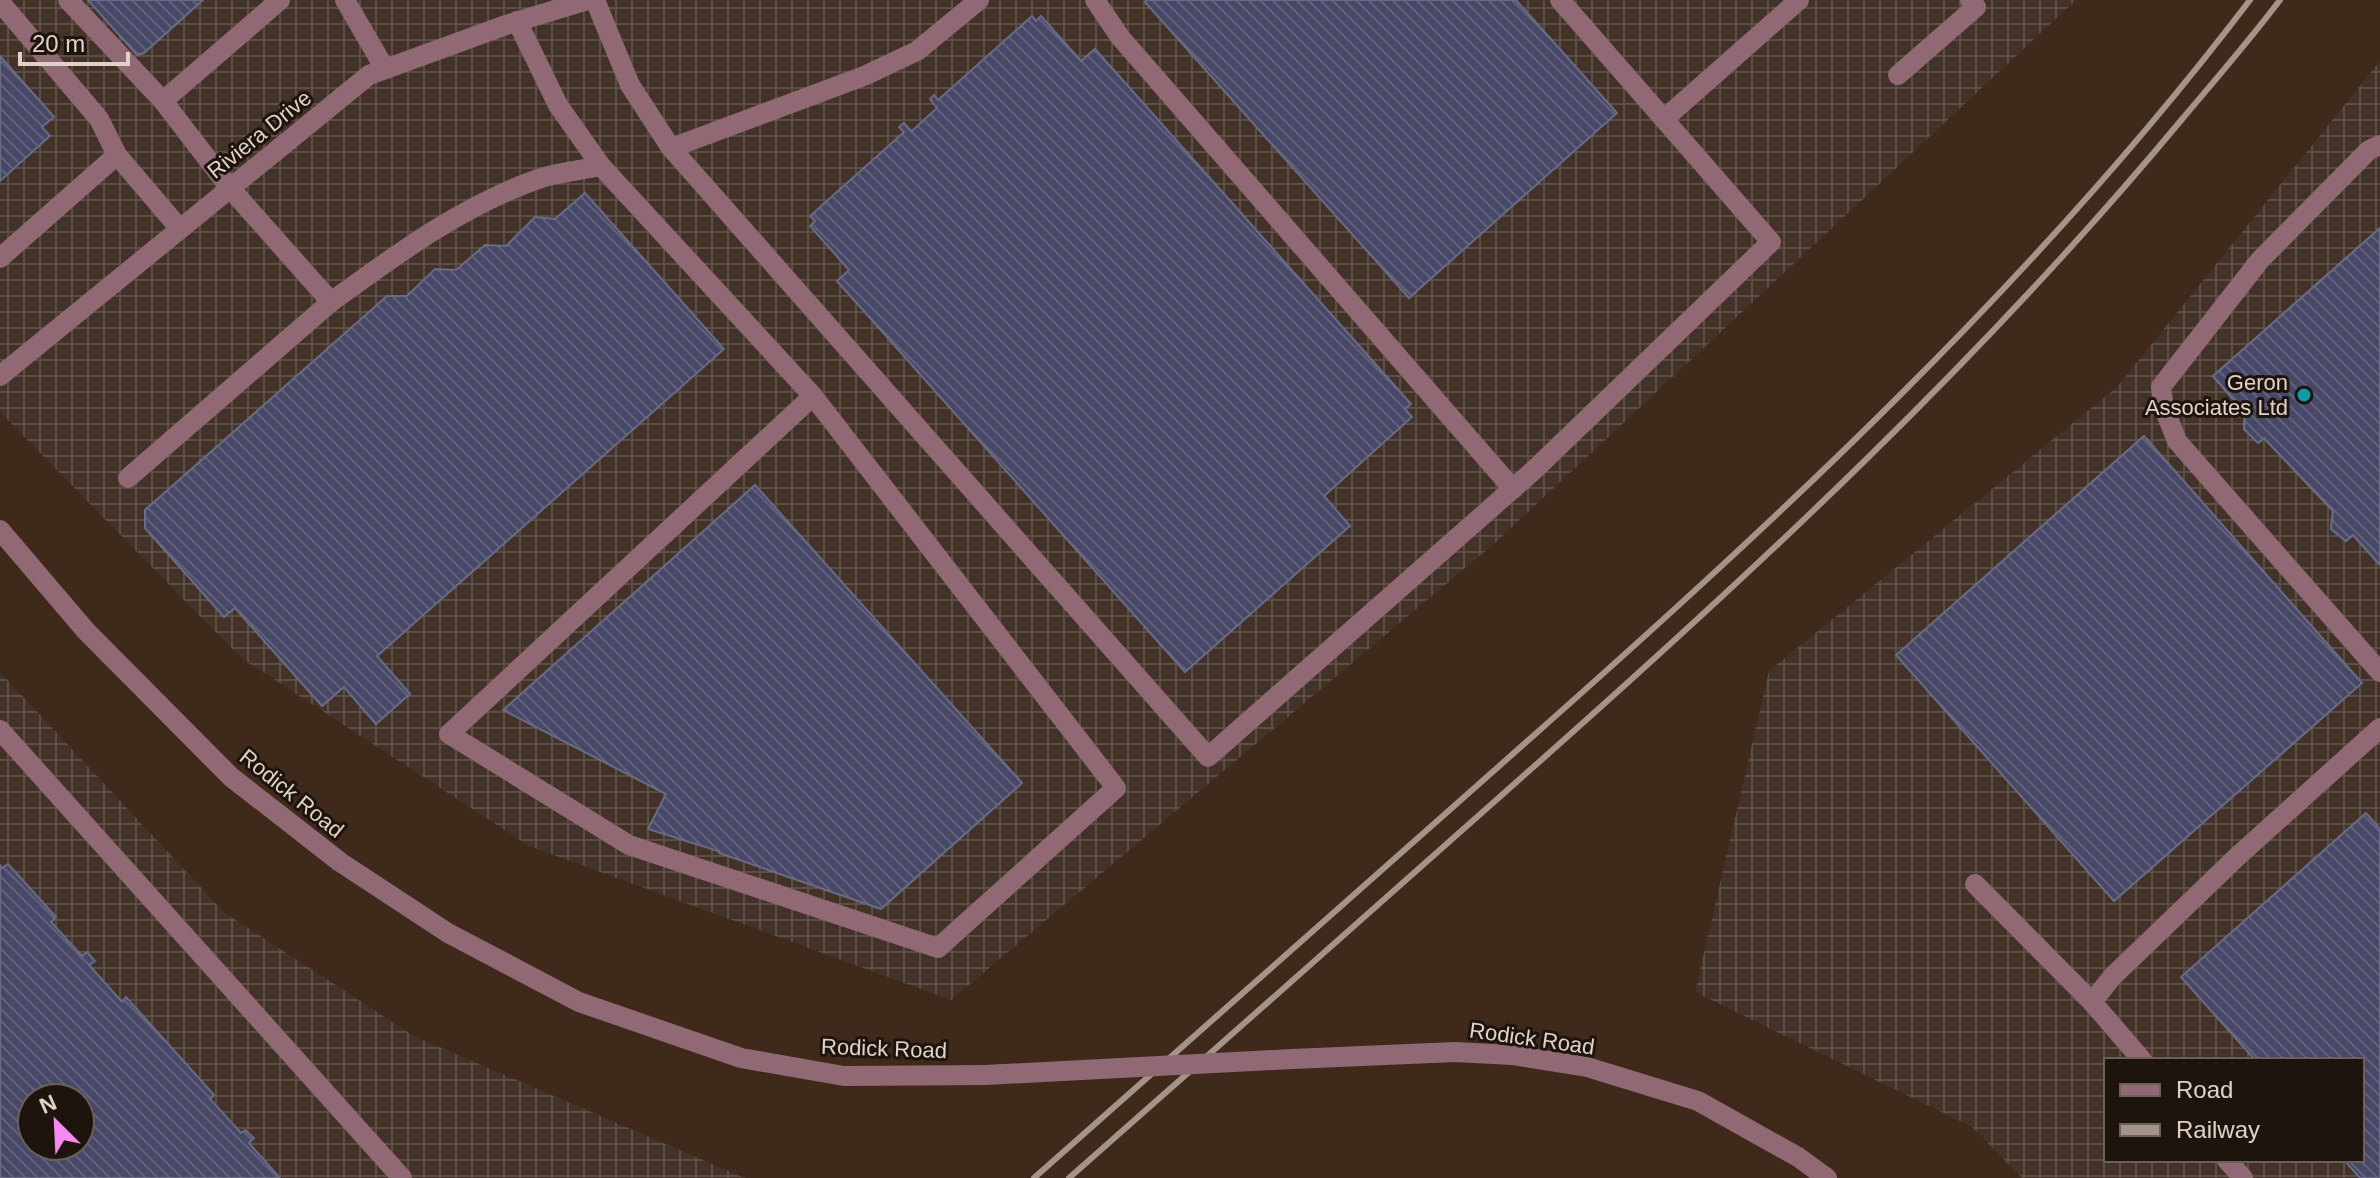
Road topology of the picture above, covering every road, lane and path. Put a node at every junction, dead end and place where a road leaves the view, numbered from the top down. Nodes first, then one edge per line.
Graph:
1 (68, 0) edge
2 (280, 0) edge
3 (345, 0) edge
4 (588, 0) edge
5 (595, 0) edge
6 (979, 0) edge
7 (1095, 0) edge
8 (1560, 0) edge
9 (1799, 0) edge
10 (1970, 0) edge
11 (0, 2) edge
12 (517, 21) junction
13 (385, 69) junction
14 (1898, 75) dead end
15 (163, 101) junction
16 (1664, 119) junction
17 (2380, 145) edge
18 (671, 148) junction
19 (117, 155) junction
20 (601, 166) junction
21 (230, 188) junction
22 (180, 229) junction
23 (0, 258) edge
24 (331, 302) junction
25 (0, 376) edge
26 (813, 396) junction
27 (128, 478) dead end
28 (1513, 489) junction
29 (0, 530) edge
30 (2380, 672) edge
31 (2380, 728) edge
32 (0, 730) edge
33 (1975, 884) dead end
34 (2092, 1002) junction
35 (2140, 1058) edge
36 (2229, 1162) edge
37 (402, 1178) edge
38 (1827, 1178) edge
39 (2243, 1178) edge

1 - 15 street
2 - 15 street
3 - 13 street
4 - 12 street, Riviera Drive
5 - 18 street
6 - 18 street
7 - 28 street
8 - 16 street
9 - 16 street
10 - 14 street
11 - 19 street
12 - 13 street, Riviera Drive
12 - 20 street
13 - 21 street, Riviera Drive
15 - 21 street
16 - 28 street
17 - 30 street
18 - 28 street
19 - 22 street
19 - 23 street
20 - 24 street
20 - 26 street
21 - 22 street, Riviera Drive
21 - 24 street
22 - 25 street, Riviera Drive
24 - 27 street
26 - 26 street
29 - 38 street, Rodick Road, bridge
31 - 34 street
32 - 37 street
33 - 34 street
34 - 35 street
36 - 39 street

